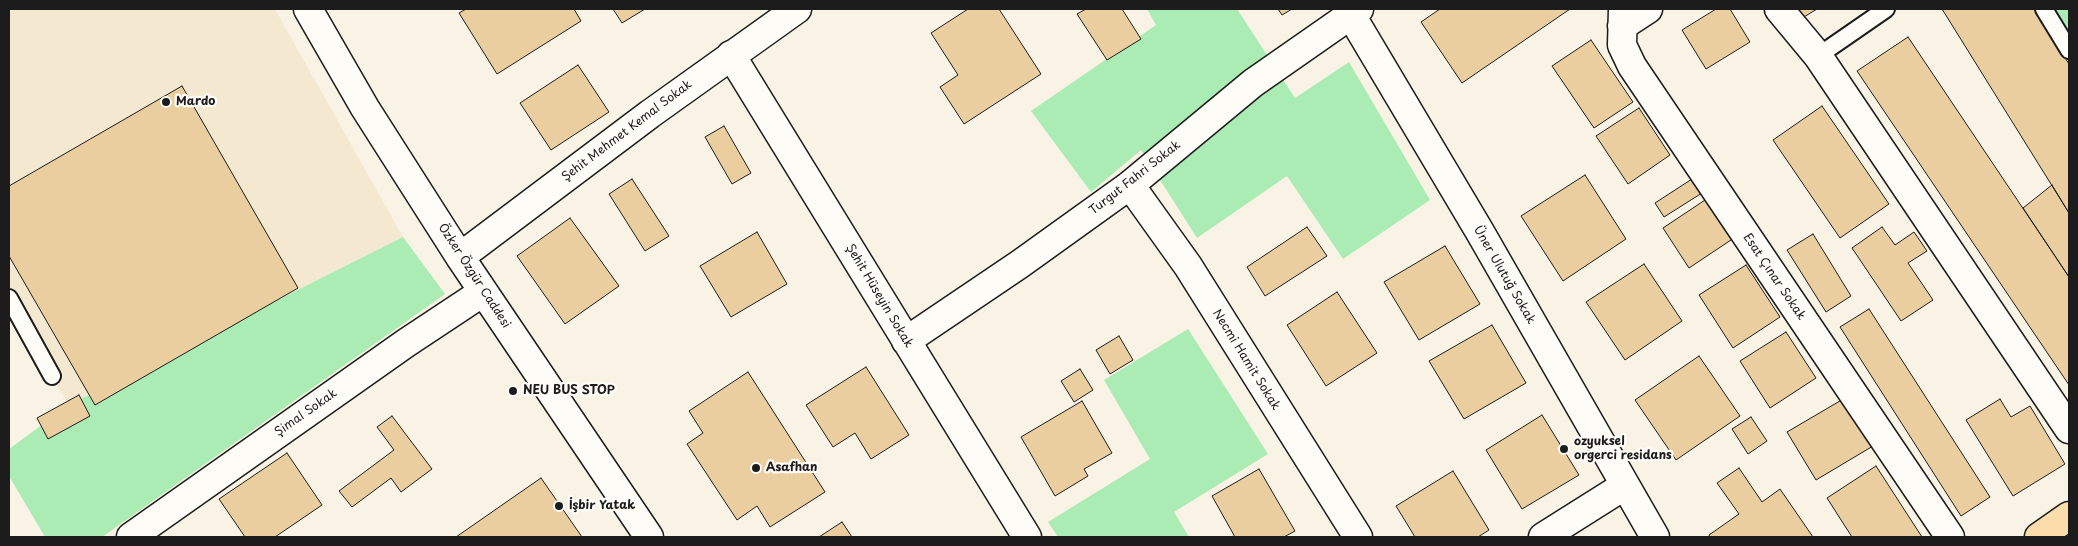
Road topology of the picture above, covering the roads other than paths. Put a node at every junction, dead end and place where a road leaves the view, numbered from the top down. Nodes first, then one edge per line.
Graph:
1 (308, 9) edge
2 (797, 9) edge
3 (1648, 9) edge
4 (1779, 9) edge
5 (1886, 9) edge
6 (2044, 9) edge
7 (1355, 12) edge
8 (1623, 18) edge
9 (2069, 50) edge
10 (731, 55) junction
11 (1818, 56) junction
12 (1130, 185) junction
13 (460, 257) junction
14 (483, 292) junction
15 (9, 298) edge
16 (906, 341) junction
17 (52, 376) dead end
18 (2069, 429) edge
19 (1624, 486) junction
20 (2069, 516) edge
21 (131, 537) edge
22 (649, 537) edge
23 (1027, 537) edge
24 (1358, 537) edge
25 (1543, 537) edge
26 (1655, 537) edge
27 (1950, 537) edge
28 (2039, 537) edge

1 - 13 street, Özker Özgür Caddesi
2 - 10 street, Şehit Mehmet Kemal Sokak
3 - 8 street
4 - 11 street
5 - 11 lane
6 - 9 lane
7 - 12 street, Turgut Fahri Sokak
7 - 19 street, Üner Ulutuğ Sokak
8 - 27 street, Esat Çınar Sokak
10 - 13 street, Şehit Mehmet Kemal Sokak
10 - 16 street, Şehit Hüseyin Sokak
11 - 18 street
12 - 16 street, Turgut Fahri Sokak
12 - 24 street, Necmi Hamit Sokak
13 - 14 street, Özker Özgür Caddesi
14 - 21 street, Şimal Sokak
14 - 22 street, Özker Özgür Caddesi
15 - 17 lane
16 - 23 street, Şehit Hüseyin Sokak
19 - 25 street
19 - 26 street, Üner Ulutuğ Sokak
20 - 28 main road

